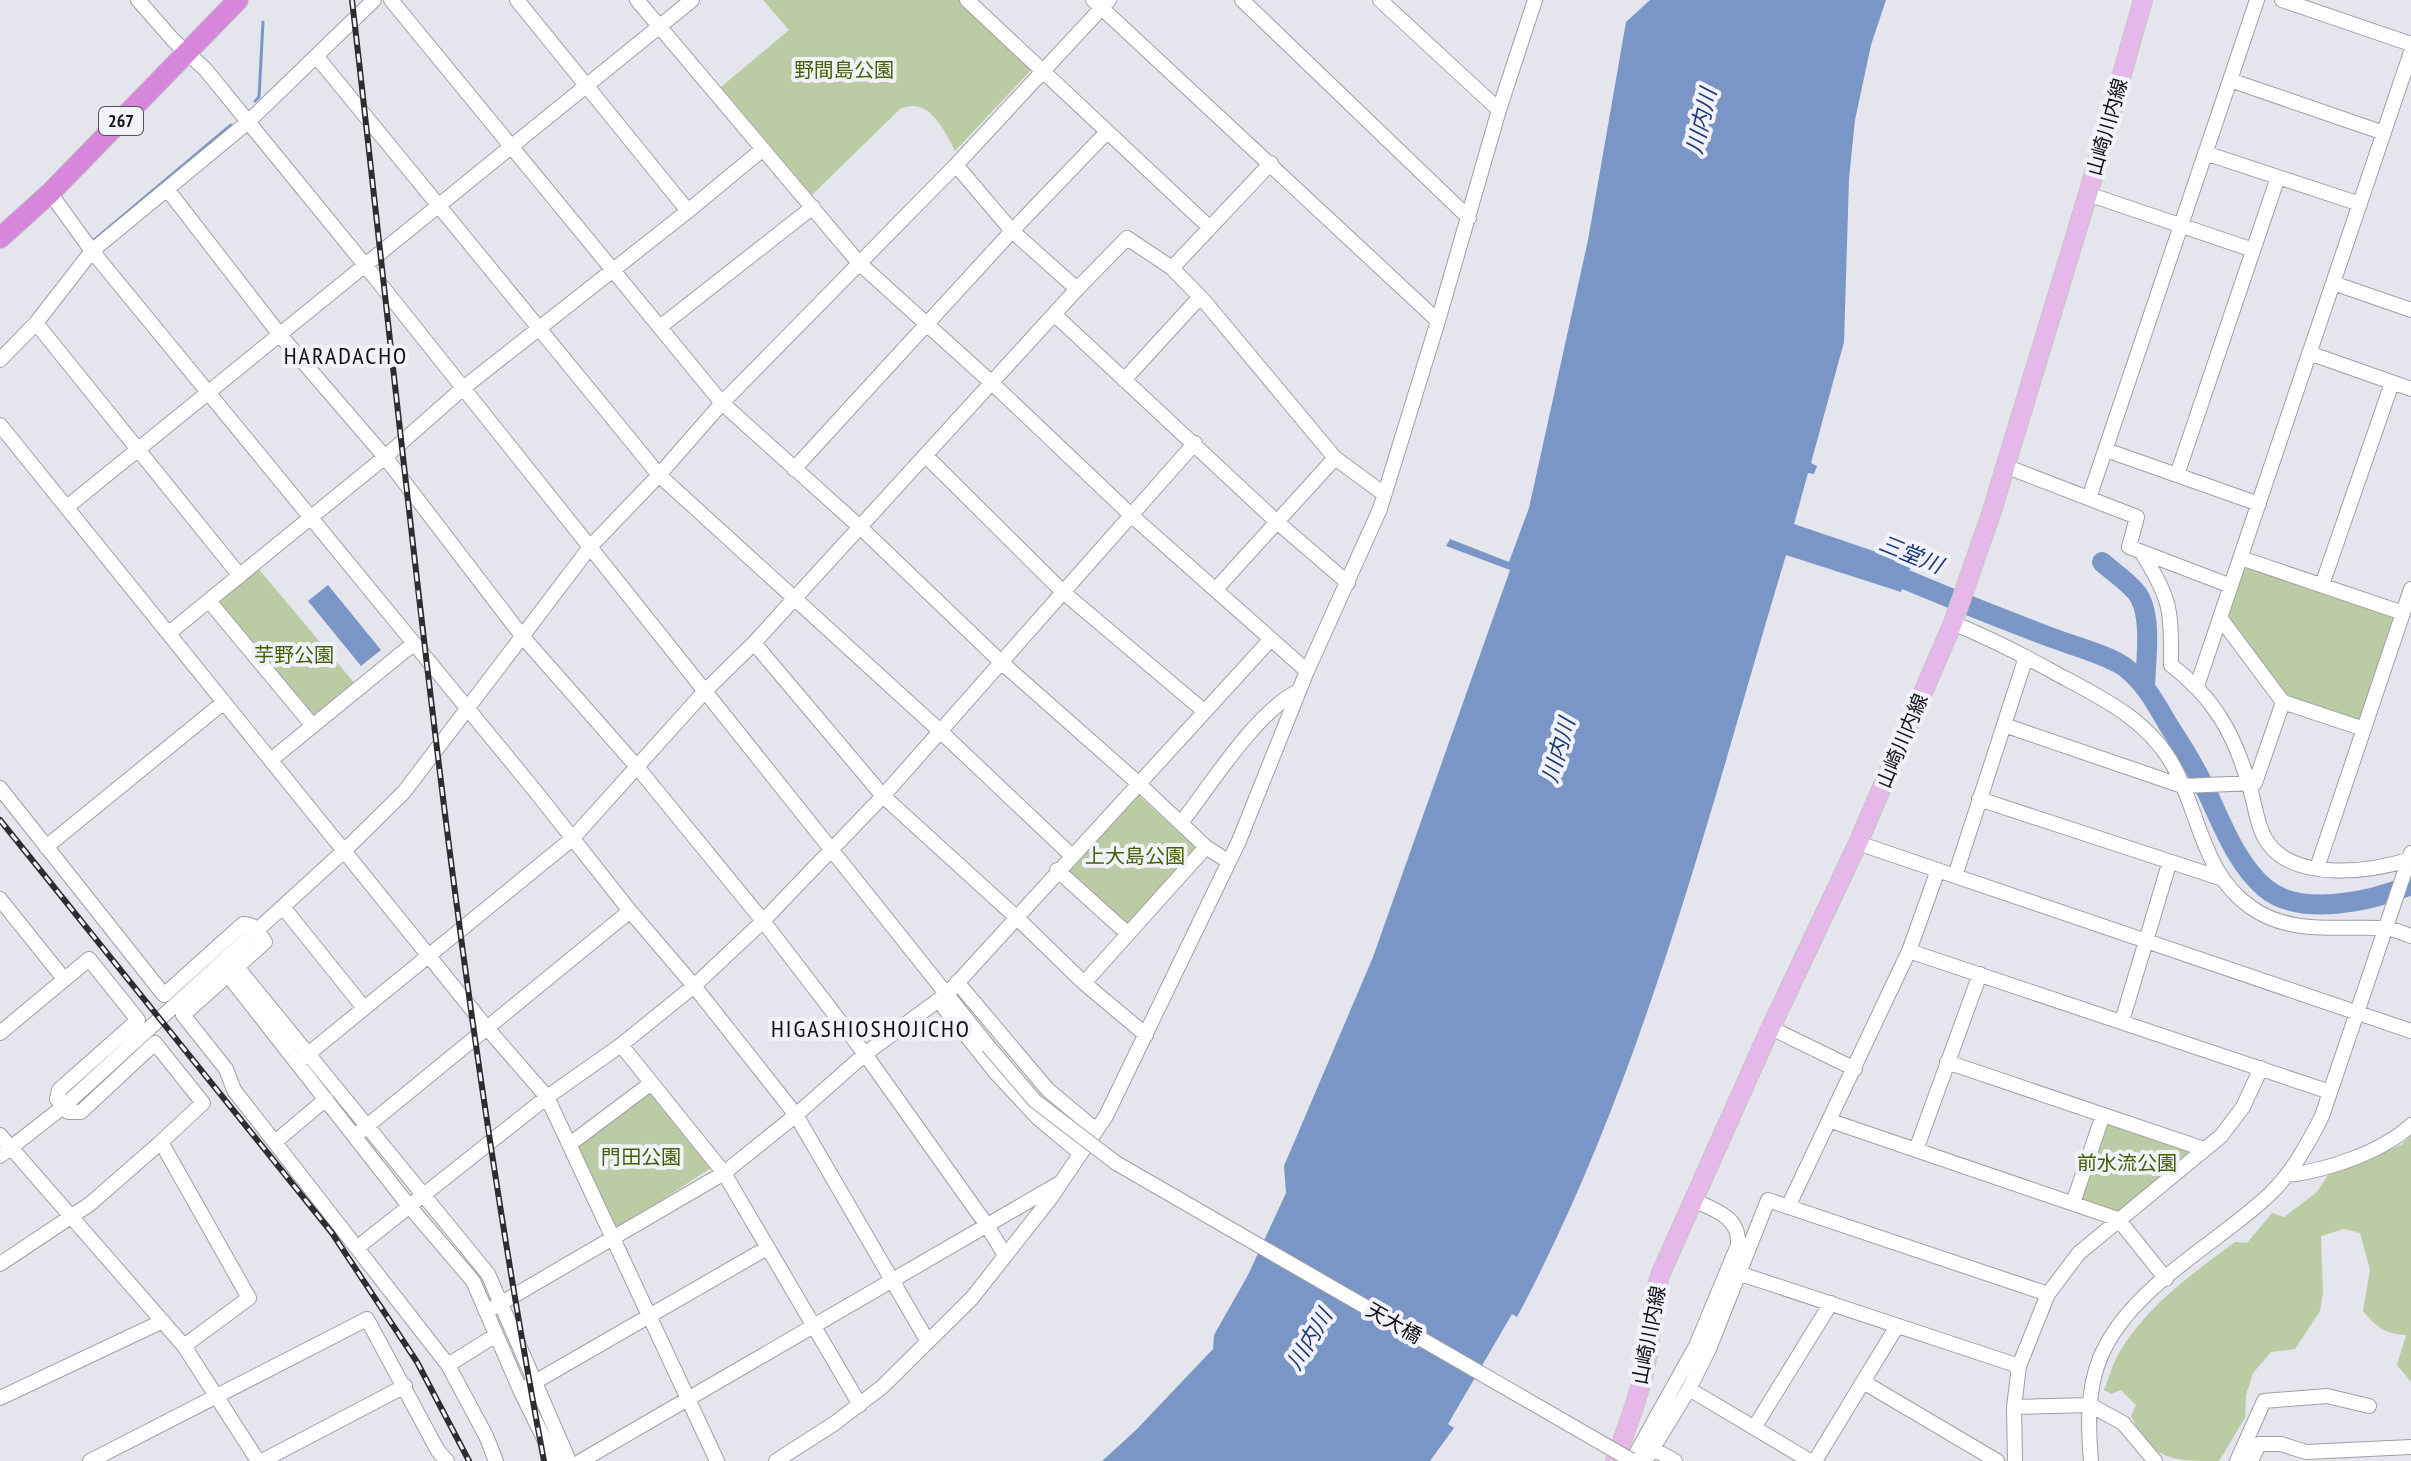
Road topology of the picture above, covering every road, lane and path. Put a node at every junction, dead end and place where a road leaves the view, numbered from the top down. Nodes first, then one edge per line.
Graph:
1 (138, 0) edge
2 (238, 0) edge
3 (374, 0) edge
4 (391, 0) edge
5 (517, 0) edge
6 (637, 0) edge
7 (692, 0) edge
8 (967, 0) edge
9 (1380, 0) edge
10 (2143, 0) edge
11 (2257, 0) edge
12 (2282, 0) edge
13 (1244, 1) edge
14 (1101, 3) edge
15 (1529, 3) edge
16 (659, 26) junction
17 (2411, 44) edge
18 (2411, 52) edge
19 (188, 53) junction
20 (317, 57) junction
21 (1043, 71) junction
22 (2230, 80) junction
23 (587, 86) junction
24 (1499, 110) junction
25 (248, 122) junction
26 (1106, 133) junction
27 (2384, 133) junction
28 (512, 146) junction
29 (763, 149) junction
30 (2205, 153) junction
31 (1271, 163) junction
32 (956, 165) junction
33 (2278, 177) junction
34 (167, 189) junction
35 (50, 193) junction
36 (2088, 194) junction
37 (439, 204) junction
38 (2360, 204) junction
39 (813, 207) junction
40 (688, 211) junction
41 (1469, 218) junction
42 (2181, 226) junction
43 (1209, 227) junction
44 (1012, 231) junction
45 (0, 238) edge
46 (90, 248) junction
47 (2253, 250) junction
48 (859, 263) junction
49 (365, 265) junction
50 (1172, 268) junction
51 (613, 270) junction
52 (2333, 283) junction
53 (1077, 289) junction
54 (1200, 297) junction
55 (2411, 310) edge
56 (1055, 315) junction
57 (1438, 321) junction
58 (36, 323) junction
59 (924, 325) junction
60 (660, 327) junction
61 (538, 329) junction
62 (280, 335) junction
63 (2309, 353) junction
64 (0, 360) edge
65 (1124, 380) junction
66 (2392, 383) junction
67 (993, 384) junction
68 (462, 389) junction
69 (2411, 389) edge
70 (209, 392) junction
71 (722, 403) junction
72 (0, 425) edge
73 (1195, 443) junction
74 (138, 450) junction
75 (2106, 450) junction
76 (926, 456) junction
77 (385, 457) junction
78 (1335, 458) junction
79 (2005, 466) junction
80 (794, 469) junction
81 (659, 475) junction
82 (2177, 475) junction
83 (1384, 494) junction
84 (2089, 498) junction
85 (2259, 504) junction
86 (67, 507) junction
87 (1131, 515) junction
88 (311, 518) junction
89 (1277, 522) junction
90 (861, 528) junction
91 (590, 547) junction
92 (2142, 553) junction
93 (2241, 558) junction
94 (240, 576) junction
95 (1348, 583) junction
96 (2322, 585) junction
97 (2231, 586) junction
98 (1216, 589) junction
99 (2411, 589) edge
100 (1063, 592) junction
101 (793, 598) junction
102 (209, 601) junction
103 (2403, 613) junction
104 (2221, 619) junction
105 (1953, 623) junction
106 (169, 633) junction
107 (522, 636) junction
108 (1271, 639) junction
109 (754, 643) junction
110 (413, 644) junction
111 (2026, 657) junction
112 (1001, 662) junction
113 (1307, 671) junction
114 (2197, 686) junction
115 (705, 691) junction
116 (1299, 691) junction
117 (224, 702) junction
118 (2283, 702) junction
119 (466, 709) junction
120 (1204, 711) junction
121 (2004, 725) junction
122 (313, 726) junction
123 (2364, 729) junction
124 (940, 731) junction
125 (271, 760) junction
126 (638, 768) junction
127 (1138, 783) junction
128 (2245, 783) junction
129 (2187, 786) junction
130 (0, 788) edge
131 (883, 796) junction
132 (1979, 799) junction
133 (1181, 823) junction
134 (572, 839) junction
135 (1858, 843) junction
136 (46, 847) junction
137 (1206, 847) junction
138 (833, 849) junction
139 (345, 850) junction
140 (1071, 855) junction
141 (2409, 860) edge
142 (1229, 862) junction
143 (2169, 864) junction
144 (2317, 868) junction
145 (1057, 870) junction
146 (1938, 870) junction
147 (1955, 876) junction
148 (2220, 878) junction
149 (0, 899) edge
150 (283, 907) junction
151 (630, 911) junction
152 (1016, 917) junction
153 (763, 921) junction
154 (2386, 925) junction
155 (257, 930) junction
156 (1128, 934) junction
157 (2411, 936) edge
158 (2148, 940) junction
159 (1909, 951) junction
160 (430, 955) junction
161 (232, 971) junction
162 (1980, 974) junction
163 (64, 979) junction
164 (1084, 983) junction
165 (694, 986) junction
166 (947, 992) junction
167 (364, 1008) junction
168 (2356, 1013) junction
169 (2122, 1021) junction
170 (487, 1028) junction
171 (1771, 1028) junction
172 (2411, 1031) edge
173 (0, 1033) edge
174 (1146, 1035) junction
175 (621, 1045) junction
176 (310, 1053) junction
177 (865, 1054) junction
178 (1947, 1062) junction
179 (297, 1063) junction
180 (2261, 1068) junction
181 (1855, 1069) junction
182 (650, 1084) junction
183 (2330, 1092) junction
184 (547, 1097) junction
185 (326, 1099) junction
186 (63, 1107) junction
187 (796, 1115) junction
188 (2103, 1115) junction
189 (1831, 1121) junction
190 (368, 1125) junction
191 (2411, 1125) edge
192 (1096, 1130) junction
193 (0, 1135) edge
194 (355, 1136) junction
195 (161, 1142) junction
196 (275, 1142) junction
197 (570, 1144) junction
198 (2204, 1149) junction
199 (1916, 1150) junction
200 (6, 1152) edge
201 (1080, 1153) junction
202 (724, 1173) junction
203 (2287, 1175) junction
204 (1060, 1183) junction
205 (424, 1194) junction
206 (1693, 1200) junction
207 (2073, 1203) junction
208 (409, 1206) junction
209 (1788, 1207) junction
210 (70, 1218) junction
211 (2118, 1219) junction
212 (986, 1224) junction
213 (614, 1238) junction
214 (358, 1247) junction
215 (767, 1248) junction
216 (1005, 1255) junction
217 (0, 1264) edge
218 (1741, 1274) junction
219 (2166, 1279) junction
220 (891, 1281) junction
221 (2048, 1294) junction
222 (501, 1303) junction
223 (1831, 1303) junction
224 (486, 1312) junction
225 (650, 1315) junction
226 (163, 1321) junction
227 (814, 1326) junction
228 (1897, 1326) junction
229 (496, 1335) junction
230 (928, 1342) junction
231 (184, 1346) junction
232 (448, 1365) junction
233 (2019, 1366) junction
234 (534, 1382) junction
235 (1865, 1383) junction
236 (405, 1386) junction
237 (1689, 1389) junction
238 (521, 1392) junction
239 (217, 1395) junction
240 (0, 1398) edge
241 (689, 1398) junction
242 (860, 1405) junction
243 (2090, 1405) junction
244 (2369, 1406) dead end
245 (2014, 1407) junction
246 (1754, 1428) junction
247 (2411, 1447) edge
248 (1649, 1455) edge
249 (444, 1460) edge
250 (90, 1461) edge
251 (260, 1461) edge
252 (496, 1461) edge
253 (555, 1461) edge
254 (569, 1461) edge
255 (581, 1461) edge
256 (717, 1461) edge
257 (776, 1461) edge
258 (1615, 1461) edge
259 (1632, 1461) edge
260 (1675, 1461) edge
261 (1813, 1461) edge
262 (1997, 1461) edge
263 (2015, 1461) edge
264 (2091, 1461) edge
265 (2155, 1461) edge
266 (2237, 1461) edge
267 (2251, 1461) edge

1 - 19 street
2 - 19 highway, 267
3 - 20 street
4 - 28 street
5 - 23 street
6 - 16 street
7 - 16 street
8 - 21 street
9 - 24 street
10 - 36 main road, 山崎川内線
11 - 22 street
12 - 17 street
13 - 41 street
14 - 21 street
14 - 31 street
15 - 24 street
16 - 23 street
16 - 29 street
18 - 27 street
19 - 25 street
19 - 35 highway, 267
20 - 25 street
20 - 37 street
21 - 26 street
21 - 32 street
22 - 27 street
22 - 30 street
23 - 28 street
23 - 40 street
24 - 41 street
25 - 34 street
25 - 49 street
26 - 43 street
26 - 44 street
27 - 38 street
28 - 37 street
28 - 51 street
29 - 39 street
29 - 40 street
30 - 33 street
30 - 42 street
31 - 43 street
31 - 57 street
32 - 44 street
32 - 48 street
33 - 38 street
33 - 47 street
34 - 46 street
34 - 62 street
35 - 45 highway, 267
35 - 46 street
36 - 42 street
36 - 79 main road, 山崎川内線
37 - 49 street
37 - 61 street
38 - 52 street
39 - 48 street
39 - 60 street
40 - 51 street
41 - 57 street
42 - 47 street
42 - 75 street
43 - 50 street
44 - 53 street
44 - 59 street
46 - 58 street
46 - 70 street
47 - 82 street
48 - 59 street
48 - 71 street
49 - 62 street
49 - 68 street
50 - 53 street
50 - 54 street
51 - 60 street
51 - 61 street
52 - 55 street
52 - 63 street
53 - 56 street
54 - 65 street
54 - 78 street
56 - 65 street
56 - 67 street
57 - 83 street
58 - 64 street
58 - 74 street
59 - 67 street
59 - 80 street
60 - 71 street
61 - 68 street
61 - 81 street
62 - 70 street
62 - 77 street
63 - 66 street
63 - 85 street
65 - 73 street
66 - 69 street
66 - 96 street
67 - 76 street
67 - 87 street
68 - 77 street
68 - 91 street
70 - 74 street
70 - 88 street
71 - 80 street
71 - 81 street
72 - 86 street
73 - 87 street
73 - 89 street
74 - 86 street
74 - 94 street
75 - 82 street
75 - 84 street
76 - 90 street
76 - 100 street
77 - 88 street
77 - 107 street
78 - 83 street
78 - 89 street
79 - 84 street
79 - 105 main road, 山崎川内線
80 - 90 street
81 - 91 street
81 - 101 street
82 - 85 street
83 - 95 street
84 - 92 street
85 - 93 street
86 - 106 street
87 - 98 street
87 - 100 street
88 - 94 street
88 - 110 street
89 - 95 street
89 - 98 street
90 - 101 street
90 - 112 street
91 - 107 street
91 - 115 street
92 - 97 street
92 - 114 street
93 - 96 street
93 - 97 street
94 - 102 street
95 - 113 street
96 - 103 street
97 - 104 street
98 - 108 street
99 - 103 street
100 - 112 street
100 - 120 street
101 - 109 street
101 - 124 street
102 - 106 street
102 - 122 street
103 - 123 street
104 - 114 street
104 - 118 street
105 - 111 street
105 - 135 main road, 山崎川内線
106 - 117 street
107 - 119 street
107 - 126 street
108 - 113 street
108 - 120 street
109 - 115 street
109 - 131 street
110 - 119 street
110 - 122 street
111 - 121 street
111 - 129 street
112 - 124 street
112 - 127 street
113 - 116 street
114 - 128 street
115 - 126 street
115 - 138 street
116 - 133 street
116 - 142 street
117 - 125 street
117 - 136 street
118 - 123 street
118 - 128 street
119 - 134 street
119 - 139 street
120 - 127 street
121 - 129 street
121 - 132 street
122 - 125 street
123 - 144 street
124 - 131 street
124 - 140 street
125 - 139 street
126 - 134 street
126 - 153 street
127 - 133 street
127 - 140 street
128 - 129 street
128 - 144 street
129 - 148 street
130 - 136 street
131 - 138 street
131 - 152 street
132 - 143 street
132 - 147 street
133 - 137 street
134 - 151 street
134 - 160 street
135 - 146 street
135 - 171 main road, 山崎川内線
136 - 155 street
137 - 142 street
137 - 156 street
138 - 153 street
138 - 166 street
139 - 150 street
139 - 160 street
140 - 145 street
141 - 144 street
141 - 154 street
142 - 174 street
143 - 148 street
143 - 158 street
145 - 152 street
145 - 156 street
146 - 147 street
146 - 159 street
147 - 158 street
148 - 154 street
149 - 163 street
150 - 155 street
150 - 167 street
151 - 165 street
151 - 170 street
152 - 164 street
152 - 166 street
153 - 165 street
153 - 177 street
154 - 157 street
154 - 168 street
155 - 161 street
155 - 186 street
156 - 164 street
158 - 168 street
158 - 169 street
159 - 162 street
159 - 181 street
160 - 167 street
160 - 170 street
161 - 176 street
161 - 179 street
161 - 196 street
162 - 169 street
162 - 178 street
163 - 173 street
163 - 186 street
164 - 174 street
165 - 175 street
165 - 187 street
166 - 177 street
166 - 192 street
166 - 201 street
166 - 259 street, 天大橋, bridge
167 - 176 street
168 - 172 street
168 - 183 street
169 - 180 street
170 - 184 street
170 - 190 street
171 - 181 street
171 - 206 main road, 山崎川内線
174 - 192 street
175 - 182 street
175 - 184 street
176 - 179 street
176 - 190 street
177 - 187 street
177 - 212 street
178 - 188 street
178 - 199 street
179 - 185 street
180 - 183 street
180 - 198 street
181 - 189 street
182 - 197 street
182 - 202 street
183 - 203 street
184 - 197 street
184 - 205 street
185 - 194 street
185 - 196 street
186 - 195 street
186 - 200 street
187 - 202 street
187 - 220 street
188 - 198 street
188 - 207 street
189 - 199 street
189 - 209 street
190 - 194 street
190 - 205 street
191 - 203 street
192 - 201 street
193 - 200 street
194 - 208 street
195 - 210 street
195 - 231 street
196 - 214 street
197 - 213 street
198 - 211 street
199 - 207 street
200 - 210 street
201 - 204 street
202 - 213 street
202 - 215 street
203 - 219 street
204 - 212 street
204 - 216 street
205 - 208 street
205 - 222 street
206 - 258 main road, 山崎川内線
206 - 259 street
207 - 211 street
208 - 214 street
208 - 224 street
209 - 218 street
209 - 221 street
210 - 217 street
210 - 226 street
211 - 219 street
211 - 221 street
212 - 216 street
212 - 220 street
213 - 222 street
213 - 225 street
214 - 232 street
215 - 225 street
215 - 227 street
216 - 230 street
218 - 223 street
218 - 237 street
219 - 243 street
220 - 227 street
220 - 230 street
221 - 233 street
222 - 224 street
222 - 234 street
223 - 228 street
223 - 246 street
224 - 229 street
225 - 234 street
225 - 241 street
226 - 231 street
226 - 240 street
227 - 241 street
227 - 242 street
228 - 233 street
228 - 235 street
229 - 232 street
229 - 238 street
230 - 242 street
231 - 239 street
232 - 252 street
233 - 245 street
234 - 238 street
234 - 254 street
235 - 261 street
235 - 262 street
236 - 239 street
236 - 249 street
236 - 251 street
237 - 246 street
237 - 248 street
238 - 253 street
239 - 250 street
239 - 251 street
241 - 255 street
241 - 256 street
242 - 257 street
243 - 245 street
243 - 264 street
243 - 265 street
244 - 266 street
245 - 263 street
246 - 261 street
247 - 267 street
248 - 260 street

